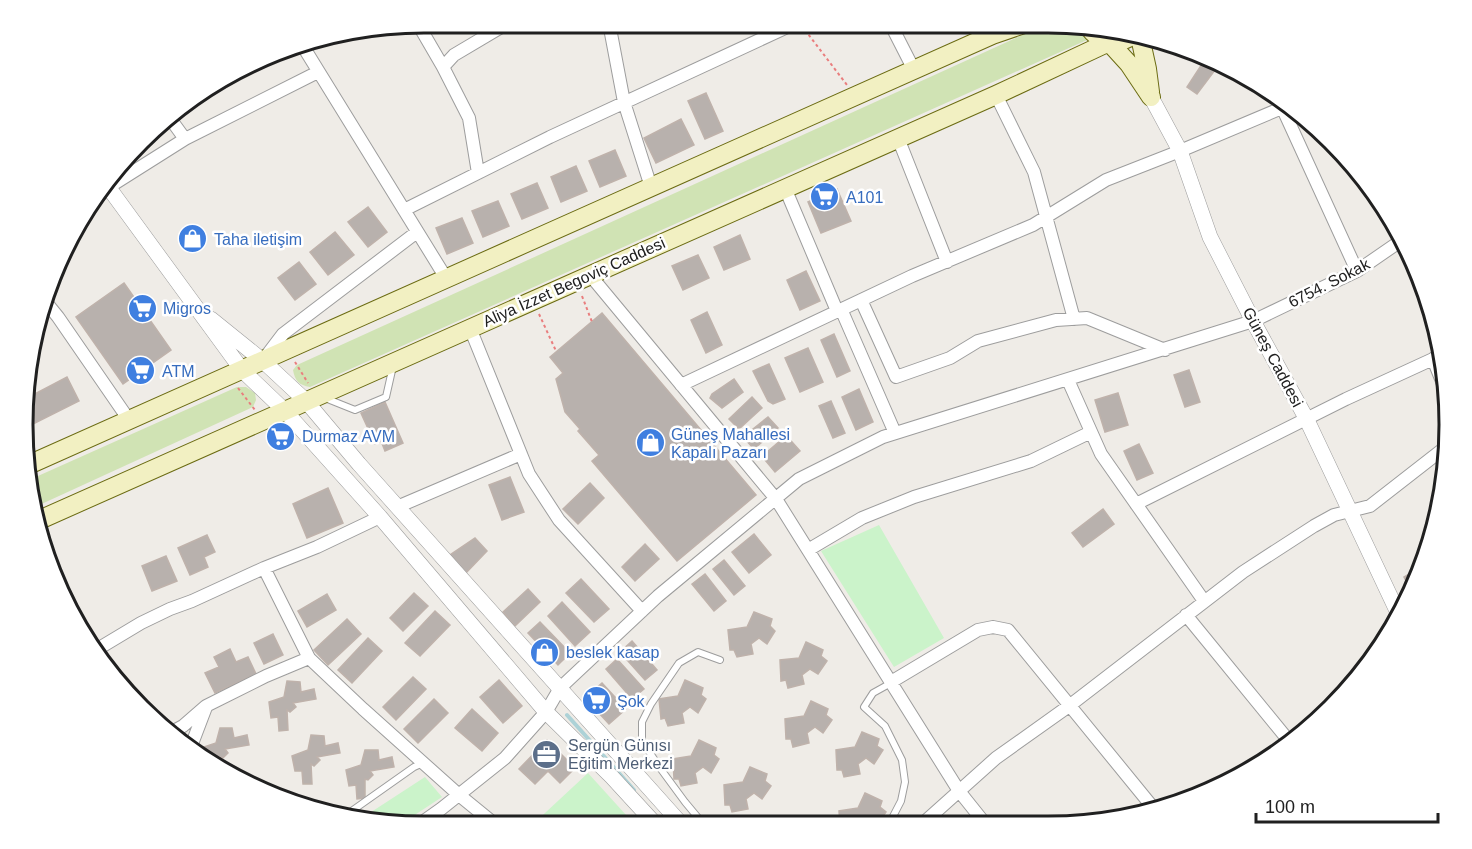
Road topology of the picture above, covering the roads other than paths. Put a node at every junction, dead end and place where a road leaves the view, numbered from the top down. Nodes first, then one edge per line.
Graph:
1 (423, 33) edge
2 (491, 33) edge
3 (611, 33) edge
4 (776, 33) edge
5 (895, 33) edge
6 (998, 33) edge
7 (1095, 36) edge
8 (1124, 41) edge
9 (1109, 42) junction
10 (1142, 45) edge
11 (306, 52) edge
12 (443, 67) junction
13 (914, 70) junction
14 (318, 72) junction
15 (996, 95) junction
16 (1151, 97) junction
17 (624, 102) junction
18 (1279, 109) edge
19 (1290, 117) edge
20 (174, 124) edge
21 (898, 138) junction
22 (186, 139) junction
23 (1180, 151) junction
24 (477, 173) junction
25 (120, 178) edge
26 (651, 187) junction
27 (785, 188) junction
28 (111, 191) edge
29 (404, 210) junction
30 (1047, 217) junction
31 (417, 232) junction
32 (1395, 245) edge
33 (947, 262) junction
34 (1357, 271) junction
35 (590, 275) junction
36 (446, 278) junction
37 (861, 300) junction
38 (197, 307) junction
39 (51, 308) edge
40 (839, 310) junction
41 (1074, 319) junction
42 (1253, 321) junction
43 (470, 328) junction
44 (1165, 350) junction
45 (1433, 358) edge
46 (263, 361) junction
47 (394, 362) junction
48 (235, 373) junction
49 (1068, 380) junction
50 (681, 385) junction
51 (314, 398) junction
52 (285, 411) junction
53 (1306, 418) junction
54 (129, 420) junction
55 (1091, 432) junction
56 (896, 433) junction
57 (1438, 453) edge
58 (521, 454) junction
59 (35, 462) edge
60 (776, 499) junction
61 (1136, 504) junction
62 (397, 507) junction
63 (1350, 511) junction
64 (380, 517) junction
65 (44, 518) edge
66 (808, 550) junction
67 (264, 568) junction
68 (1204, 601) junction
69 (1395, 606) edge
70 (642, 611) junction
71 (1186, 615) junction
72 (101, 644) edge
73 (309, 658) junction
74 (720, 660) dead end
75 (891, 682) junction
76 (560, 688) junction
77 (206, 706) junction
78 (1069, 706) junction
79 (546, 711) junction
80 (178, 729) edge
81 (1285, 736) edge
82 (193, 740) edge
83 (424, 763) junction
84 (958, 791) junction
85 (459, 795) junction
86 (1149, 803) edge
87 (354, 809) edge
88 (431, 816) edge
89 (485, 816) edge
90 (648, 816) edge
91 (674, 816) edge
92 (697, 816) edge
93 (893, 816) edge
94 (931, 816) edge
95 (979, 816) edge

1 - 12 street
2 - 12 street
3 - 17 street
4 - 17 street
5 - 13 street
6 - 13 main road
7 - 9 main road
8 - 9 main road, Aliya İzzet Begoviç Caddesi
9 - 15 main road, Aliya İzzet Begoviç Caddesi
9 - 16 main road
10 - 16 main road
11 - 14 street
12 - 24 street
13 - 26 main road
14 - 22 street
14 - 29 street
15 - 21 main road, Aliya İzzet Begoviç Caddesi
15 - 30 street
16 - 23 street, Güneş Caddesi
17 - 24 street
17 - 26 street
18 - 23 street
19 - 34 street
20 - 22 street
21 - 27 main road, Aliya İzzet Begoviç Caddesi
21 - 33 street
22 - 25 street
23 - 30 street
23 - 42 street, Güneş Caddesi
24 - 29 street
26 - 36 main road
27 - 35 main road, Aliya İzzet Begoviç Caddesi
27 - 40 street
28 - 38 street
29 - 31 street
30 - 33 street
30 - 41 street
31 - 36 street
31 - 46 street
32 - 34 street, 6754. Sokak
33 - 37 street
34 - 42 street, 6754. Sokak
35 - 43 main road, Aliya İzzet Begoviç Caddesi
35 - 50 street
36 - 46 main road
37 - 40 street
37 - 41 street
38 - 46 street
38 - 48 street
39 - 54 street
40 - 50 street
40 - 56 street
41 - 44 street
42 - 44 street, 6754. Sokak
42 - 53 street, Güneş Caddesi
43 - 47 main road, Aliya İzzet Begoviç Caddesi
43 - 58 street
44 - 49 street, 6754. Sokak
45 - 53 street
46 - 48 main road
46 - 51 street
47 - 51 main road, Aliya İzzet Begoviç Caddesi
47 - 51 lane
48 - 52 street
48 - 54 main road
49 - 55 street
49 - 56 street, 6754. Sokak
50 - 60 street
51 - 52 main road, Aliya İzzet Begoviç Caddesi
51 - 62 street
52 - 64 street
52 - 65 main road, Aliya İzzet Begoviç Caddesi
53 - 61 street
53 - 63 street, Güneş Caddesi
54 - 59 main road
55 - 61 street
55 - 66 street
56 - 60 street, 6754. Sokak
57 - 63 street
58 - 62 street
58 - 70 street
60 - 66 street
60 - 70 street, 6754. Sokak
61 - 68 street
62 - 76 street
63 - 68 street
63 - 69 street, Güneş Caddesi
64 - 67 street
64 - 79 street
66 - 75 street
67 - 72 street
67 - 73 street
68 - 71 street
70 - 76 street, 6754. Sokak
71 - 78 street
71 - 81 street
73 - 77 street
73 - 83 street
74 - 92 lane
75 - 78 street
75 - 84 street
75 - 93 lane
76 - 79 street, 6754. Sokak
76 - 91 street
77 - 80 street
77 - 82 street
78 - 84 street
78 - 86 street
79 - 85 street, 6754. Sokak
79 - 90 street
83 - 85 street
83 - 87 lane
84 - 94 street
84 - 95 street
85 - 88 street, 6754. Sokak
85 - 89 street

